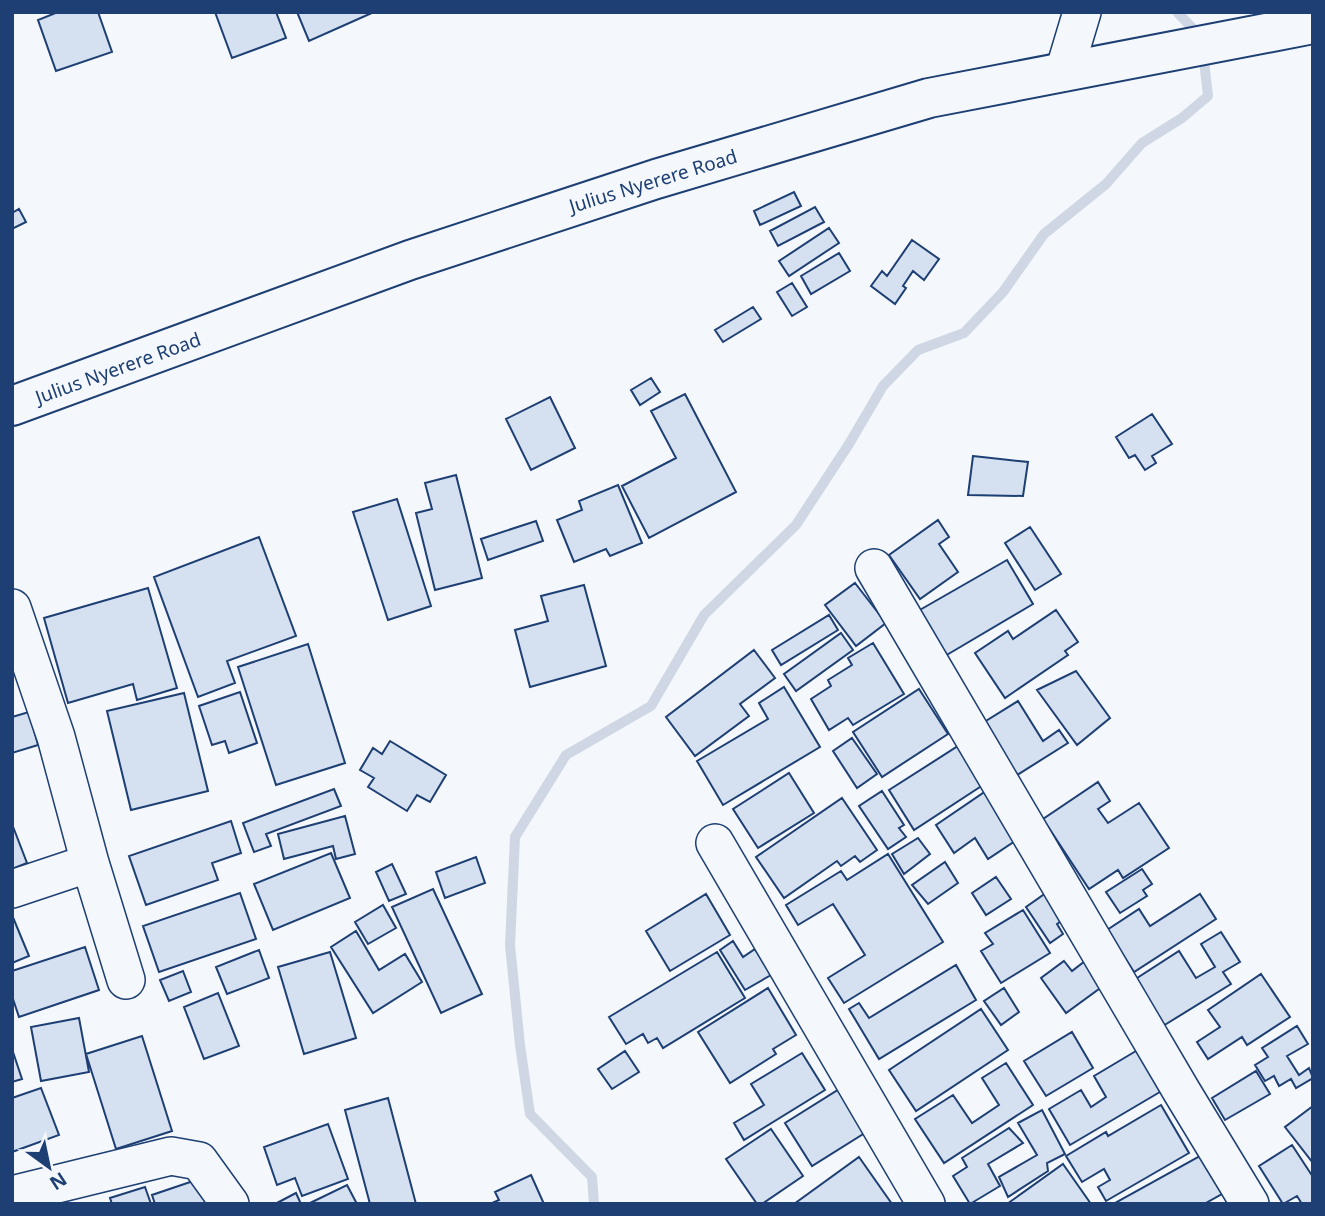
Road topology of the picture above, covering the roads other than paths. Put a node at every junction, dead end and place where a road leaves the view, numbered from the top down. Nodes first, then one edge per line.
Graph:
1 (1082, 12) edge
2 (1313, 24) edge
3 (1064, 72) junction
4 (12, 406) edge
5 (874, 568) dead end
6 (12, 608) edge
7 (715, 843) dead end
8 (90, 863) junction
9 (12, 889) edge
10 (126, 980) dead end
11 (12, 1195) edge
12 (230, 1204) edge
13 (926, 1204) edge
14 (1250, 1204) edge

1 - 3 street
2 - 3 highway, Julius Nyerere Road
3 - 4 highway, Julius Nyerere Road
5 - 14 street
6 - 8 street
7 - 13 street
8 - 9 street
8 - 10 street
11 - 12 street

